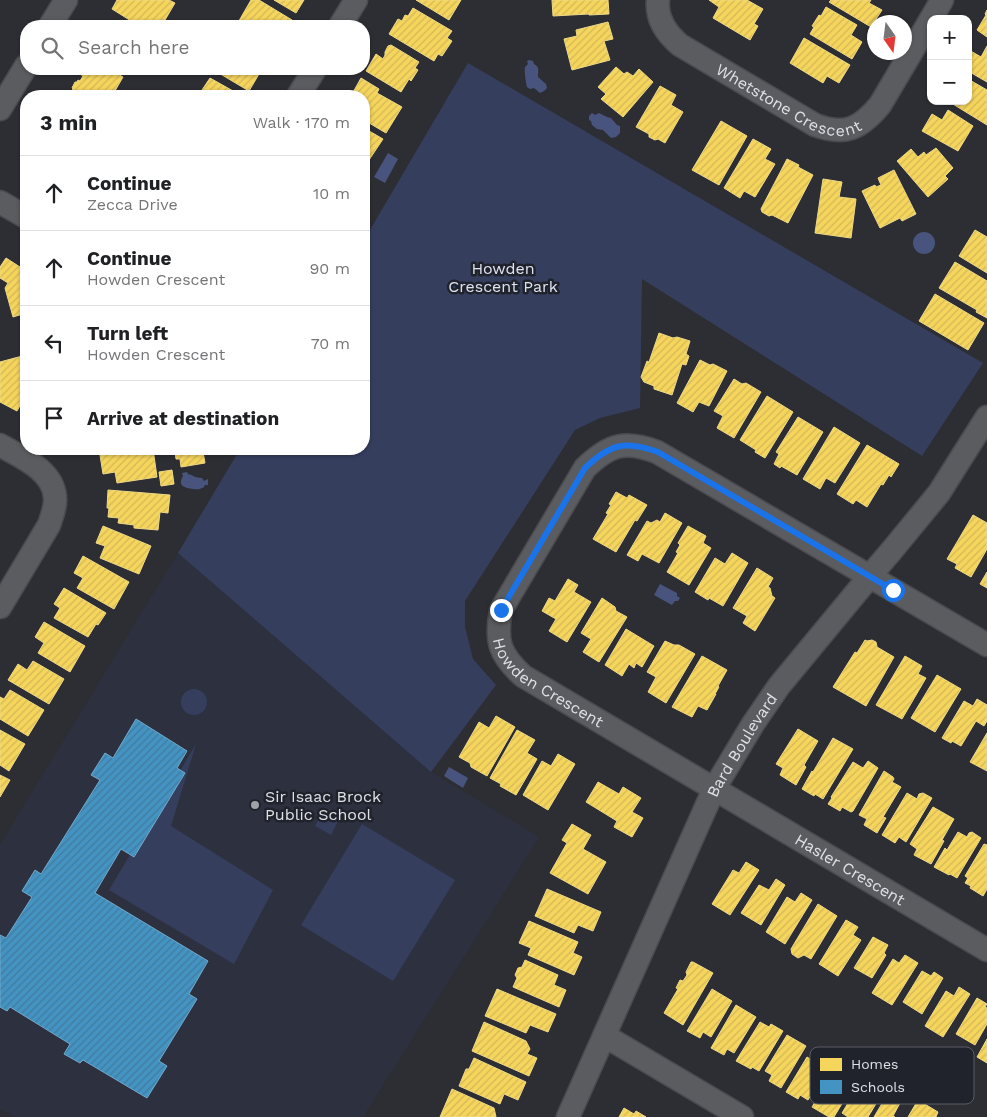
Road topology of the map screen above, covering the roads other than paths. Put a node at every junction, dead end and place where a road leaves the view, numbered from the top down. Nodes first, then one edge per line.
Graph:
1 (66, 0) edge
2 (356, 0) edge
3 (658, 0) edge
4 (942, 0) edge
5 (933, 15) edge
6 (54, 20) edge
7 (344, 20) edge
8 (927, 26) edge
9 (21, 75) edge
10 (311, 75) edge
11 (302, 90) edge
12 (0, 109) edge
13 (0, 202) edge
14 (20, 214) edge
15 (987, 417) edge
16 (0, 445) edge
17 (870, 576) junction
18 (0, 607) edge
19 (987, 645) edge
20 (714, 790) junction
21 (987, 950) edge
22 (605, 1036) junction
23 (568, 1117) edge
24 (742, 1117) edge

1 - 6 street
2 - 7 street
3 - 8 street, Whetstone Crescent
4 - 5 street, Whetstone Crescent
9 - 12 street
10 - 11 street
13 - 14 street
15 - 17 street, Bard Boulevard
16 - 18 street
17 - 19 street, Howden Crescent
17 - 20 street, Bard Boulevard
17 - 20 street, Howden Crescent
20 - 21 street, Hasler Crescent
20 - 22 street, Bard Boulevard
22 - 23 street, Bard Boulevard
22 - 24 street

